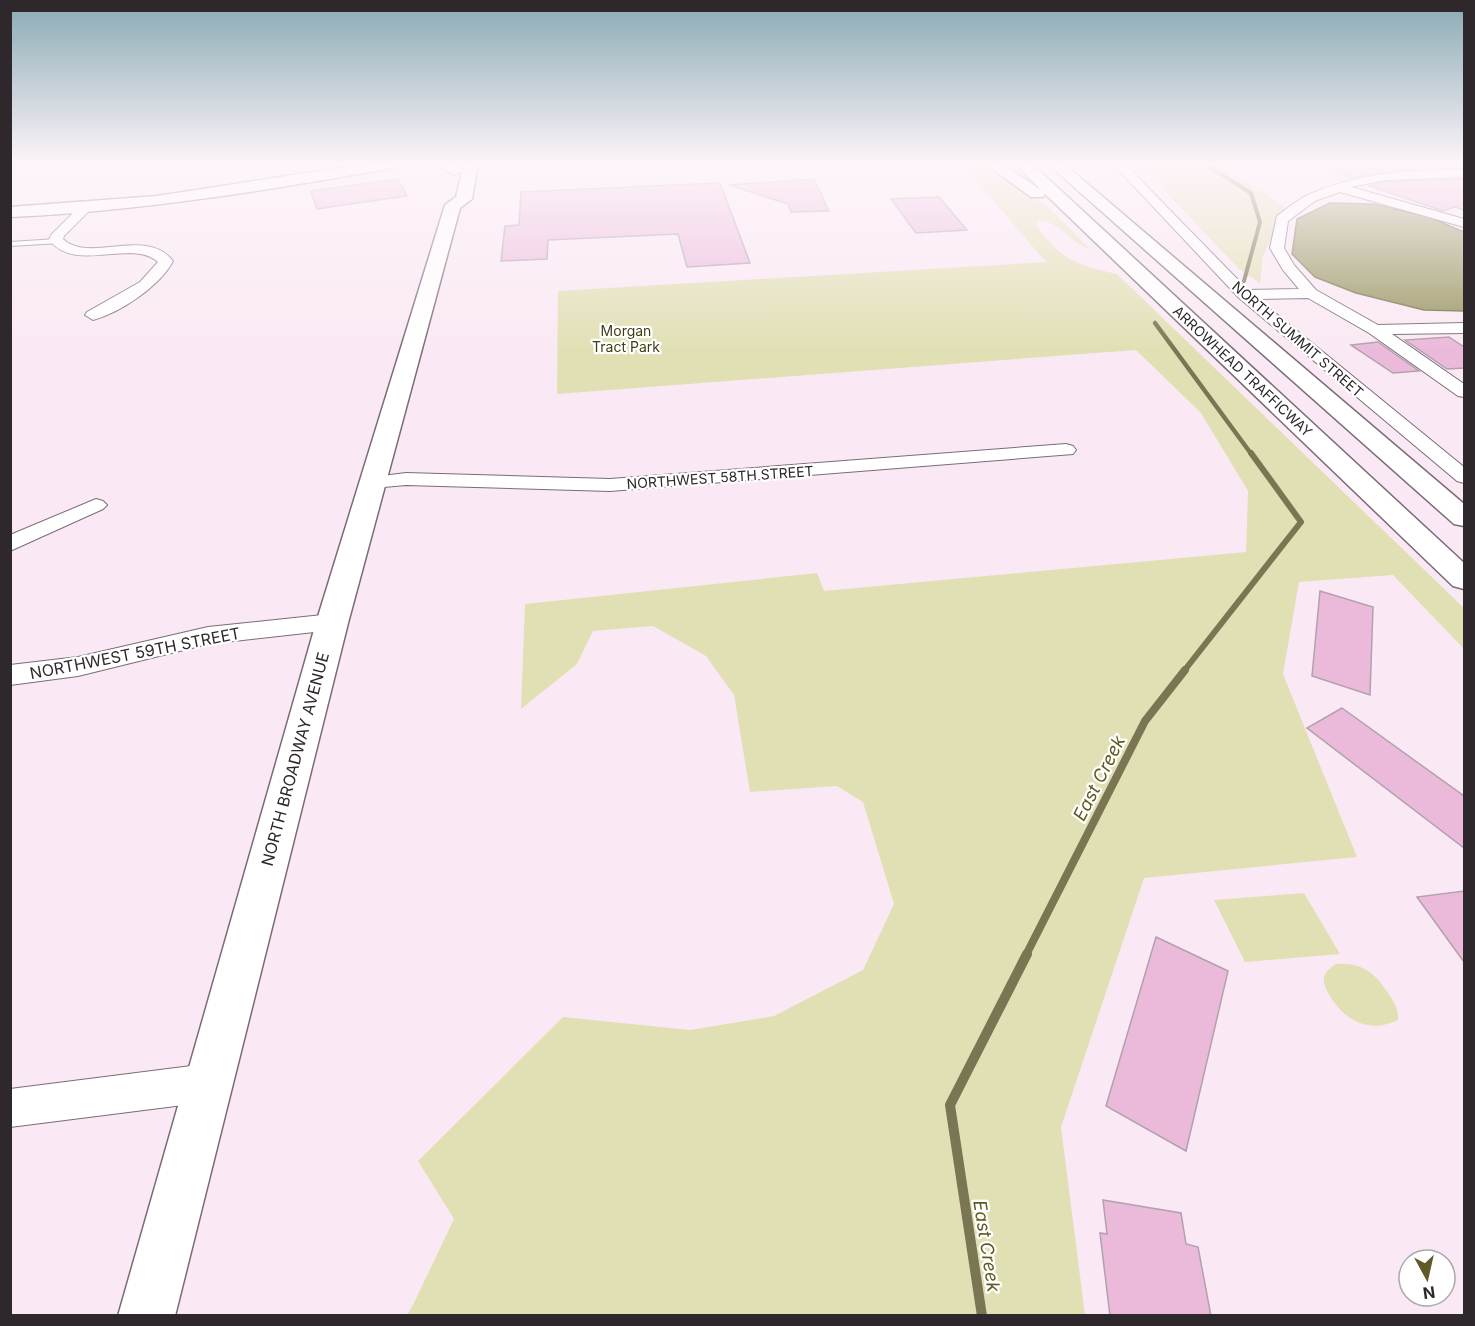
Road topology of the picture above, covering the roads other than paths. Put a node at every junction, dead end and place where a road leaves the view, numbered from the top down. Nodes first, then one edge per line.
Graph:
1 (69, 225) edge
2 (447, 225) edge
3 (1087, 225) edge
4 (1127, 225) edge
5 (1134, 225) edge
6 (1177, 225) edge
7 (1281, 225) edge
8 (1145, 240) junction
9 (57, 241) junction
10 (10, 244) edge
11 (1311, 293) junction
12 (1244, 295) junction
13 (93, 315) dead end
14 (1375, 330) junction
15 (1461, 331) edge
16 (1464, 392) edge
17 (1066, 450) dead end
18 (1464, 477) edge
19 (373, 482) junction
20 (96, 505) dead end
21 (1464, 518) edge
22 (10, 544) edge
23 (1464, 579) edge
24 (332, 623) junction
25 (10, 675) edge
26 (207, 1083) junction
27 (10, 1108) edge
28 (146, 1316) edge

1 - 9 street
2 - 19 main road, NORTH BROADWAY AVENUE
3 - 23 main road, ARROWHEAD TRAFFICWAY
4 - 8 main road, ARROWHEAD TRAFFICWAY
5 - 8 main road
6 - 12 street, NORTH SUMMIT STREET
7 - 11 street
8 - 21 main road, ARROWHEAD TRAFFICWAY
9 - 10 lane
9 - 13 street
11 - 12 street
11 - 14 street
12 - 18 street, NORTH SUMMIT STREET
14 - 15 street
14 - 16 street
17 - 19 street, NORTHWEST 58TH STREET
19 - 24 main road, NORTH BROADWAY AVENUE
20 - 22 street
24 - 25 street, NORTHWEST 59TH STREET
24 - 26 main road, NORTH BROADWAY AVENUE
26 - 27 street
26 - 28 main road, NORTH BROADWAY AVENUE

